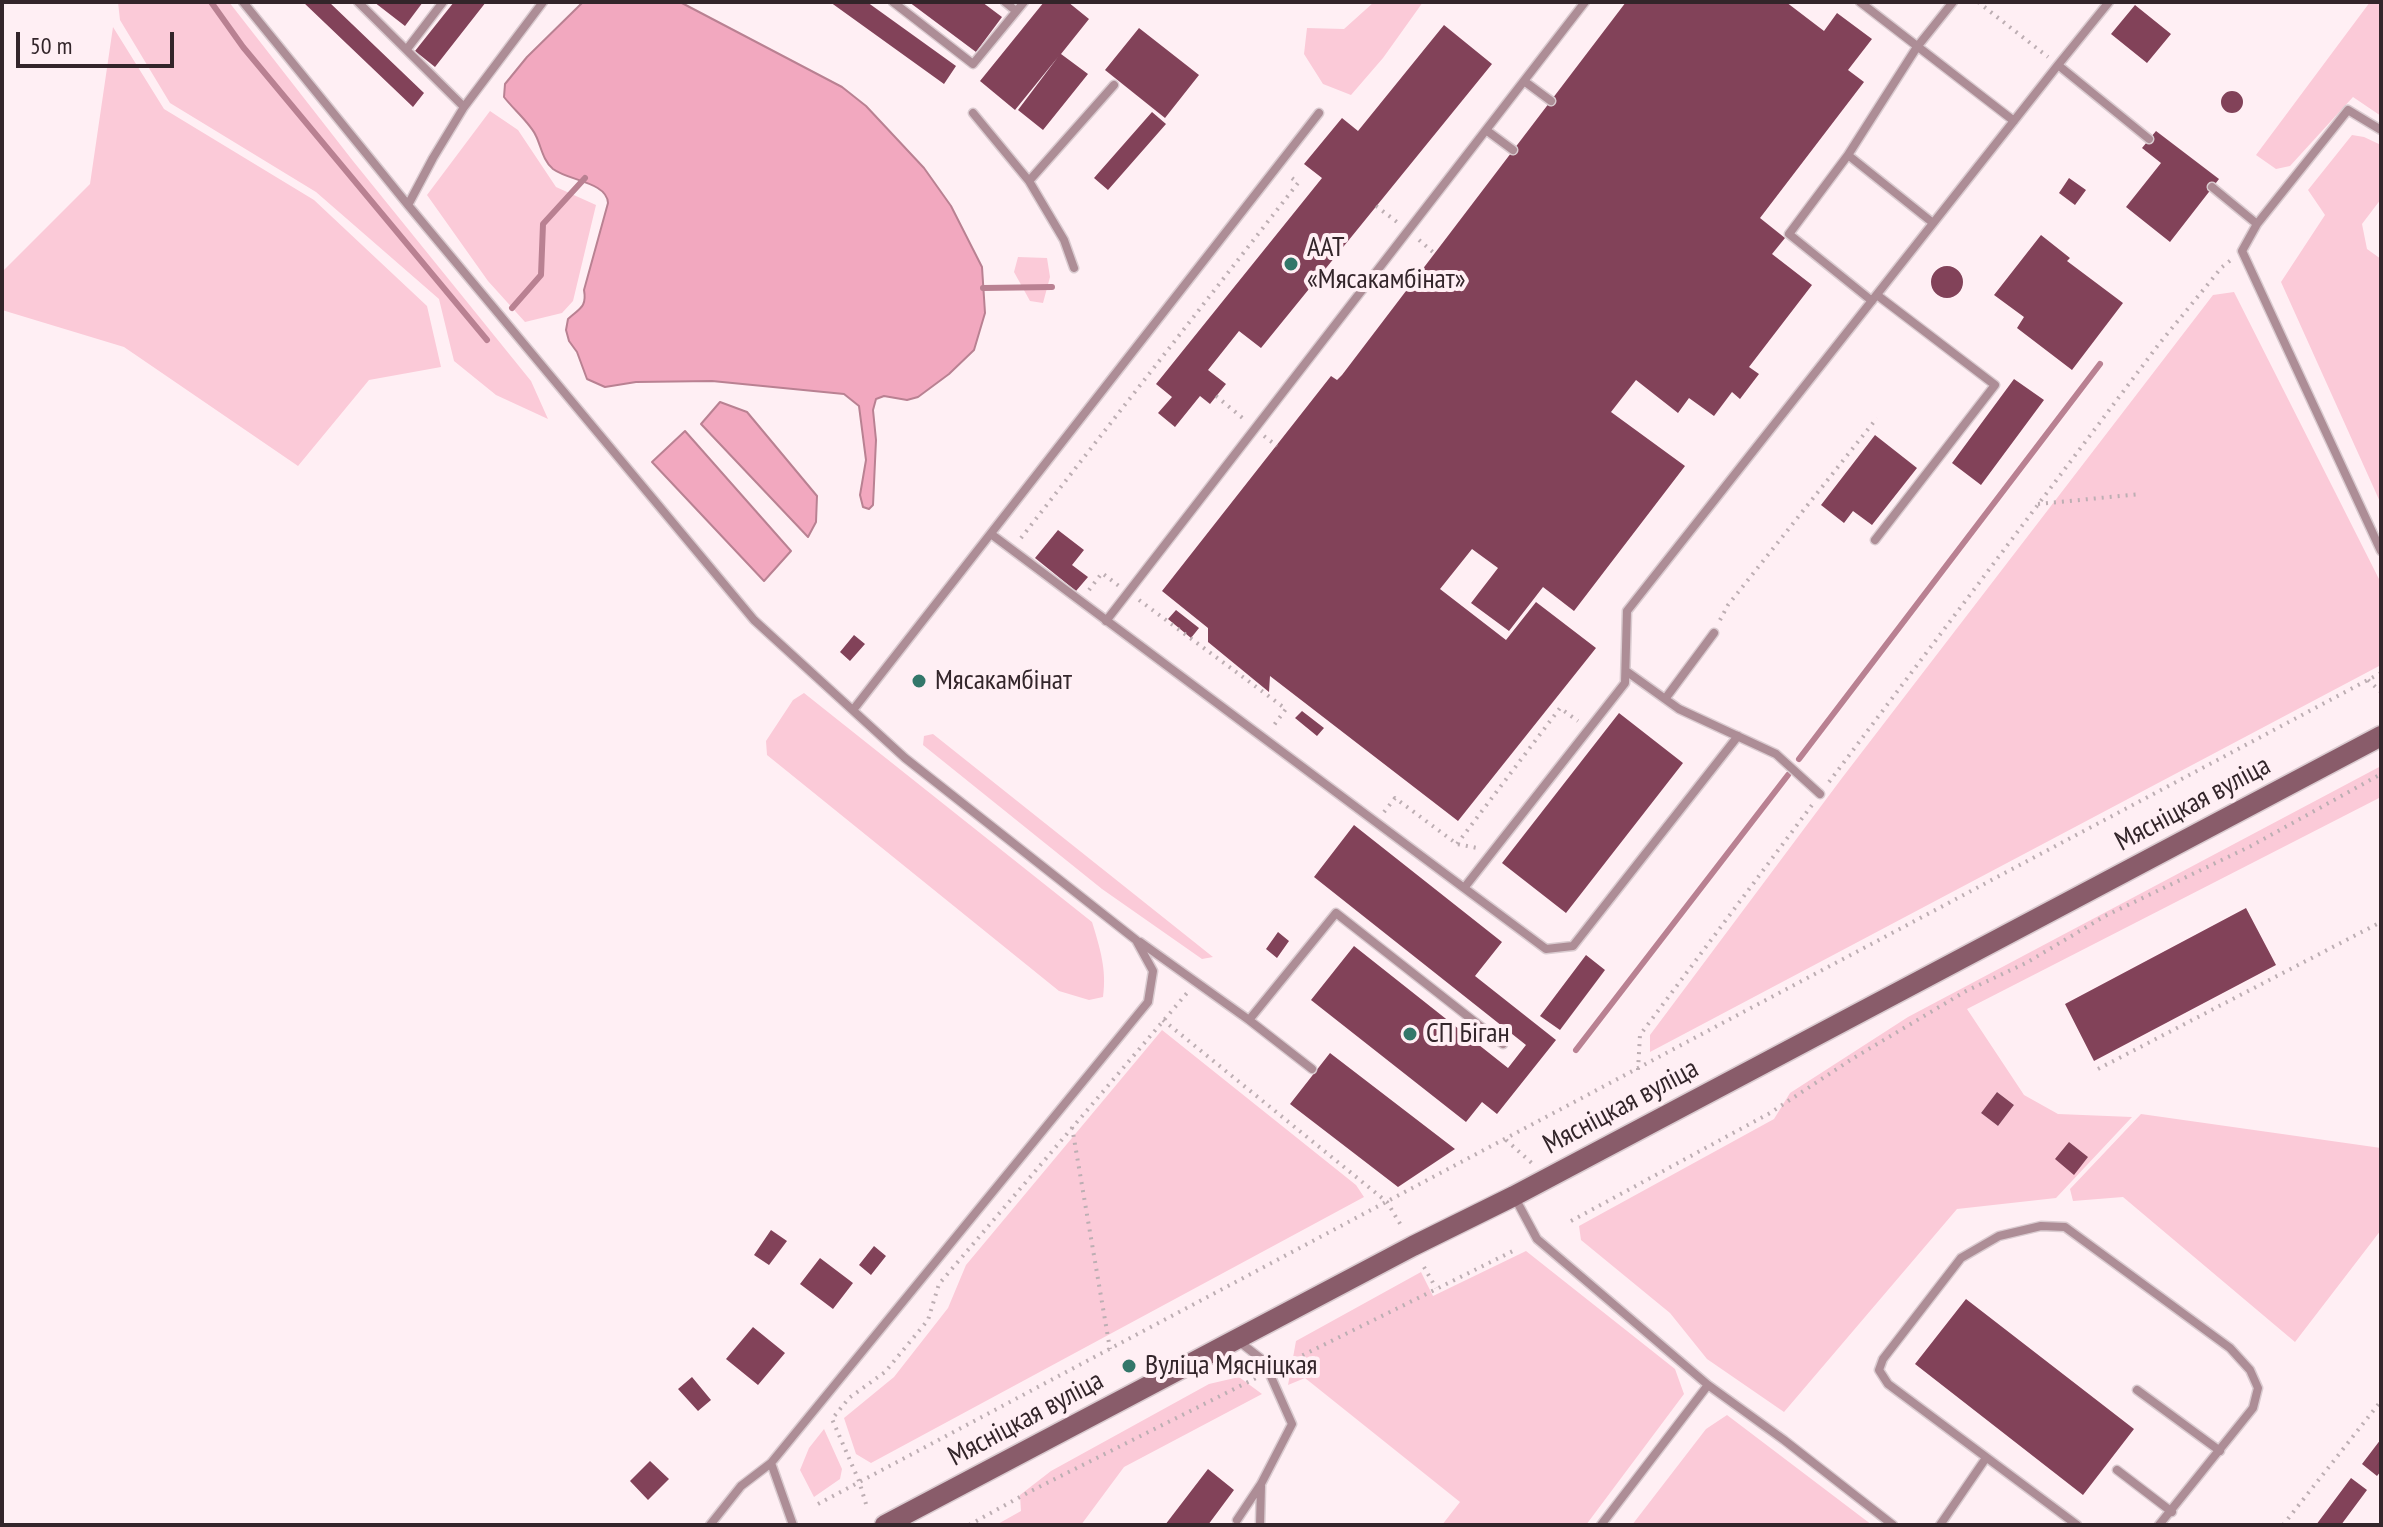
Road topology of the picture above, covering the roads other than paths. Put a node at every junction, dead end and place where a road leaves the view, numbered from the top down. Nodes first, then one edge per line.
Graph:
1 (243, 2) edge
2 (358, 2) edge
3 (443, 2) edge
4 (543, 2) edge
5 (893, 2) edge
6 (1005, 2) edge
7 (1024, 2) edge
8 (1585, 2) edge
9 (1860, 2) edge
10 (1953, 2) edge
11 (2109, 2) edge
12 (1016, 11) junction
13 (1917, 47) junction
14 (407, 49) junction
15 (2058, 65) junction
16 (1524, 81) junction
17 (1114, 85) dead end
18 (1551, 101) dead end
19 (464, 107) junction
20 (973, 113) dead end
21 (1319, 113) dead end
22 (2014, 121) junction
23 (1486, 130) junction
24 (2381, 130) edge
25 (2149, 139) dead end
26 (1513, 150) dead end
27 (1848, 155) junction
28 (1029, 181) junction
29 (2212, 187) dead end
30 (408, 205) junction
31 (1933, 223) junction
32 (2257, 224) junction
33 (1074, 268) dead end
34 (1874, 298) junction
35 (991, 534) junction
36 (1875, 540) dead end
37 (2381, 551) edge
38 (1106, 621) junction
39 (1714, 633) road end
40 (1626, 671) junction
41 (1665, 699) junction
42 (853, 710) junction
43 (1738, 736) junction
44 (2381, 736) edge
45 (1820, 794) road end
46 (1464, 888) junction
47 (1136, 940) junction
48 (1249, 1020) junction
49 (1503, 1044) dead end
50 (1312, 1069) dead end
51 (1514, 1196) junction
52 (1236, 1340) junction
53 (1708, 1385) junction
54 (2137, 1390) dead end
55 (2220, 1451) junction
56 (1986, 1458) junction
57 (771, 1463) junction
58 (2117, 1470) dead end
59 (1261, 1484) junction
60 (2172, 1512) junction
61 (1237, 1520) dead end
62 (710, 1525) edge
63 (793, 1525) edge
64 (885, 1525) edge
65 (1260, 1525) edge
66 (1601, 1525) edge
67 (1893, 1525) edge
68 (1940, 1525) edge
69 (2077, 1525) edge
70 (2159, 1525) edge

1 - 30 lane
2 - 14 lane
3 - 14 lane
4 - 19 lane
5 - 12 lane
6 - 12 lane
7 - 12 lane
8 - 16 lane
9 - 13 lane
10 - 13 lane
11 - 15 lane
13 - 22 lane
13 - 27 lane
14 - 19 lane
15 - 22 lane
15 - 25 lane
16 - 18 lane
16 - 23 lane
17 - 28 lane
19 - 30 lane
20 - 28 lane
21 - 35 lane
22 - 31 lane
23 - 26 lane
23 - 38 lane
24 - 32 lane
27 - 31 lane
27 - 34 lane
28 - 33 lane
29 - 32 lane
30 - 42 lane
31 - 34 lane
32 - 37 lane
34 - 36 lane
34 - 40 lane
35 - 38 lane
35 - 42 lane
38 - 46 lane
39 - 41 lane
40 - 41 lane
40 - 46 lane
41 - 43 lane
42 - 47 lane
43 - 45 lane
43 - 46 lane
44 - 51 main road, Мясніцкая вуліца
47 - 48 lane
47 - 57 lane
48 - 49 lane
48 - 50 lane
51 - 52 main road, Мясніцкая вуліца
51 - 53 lane
52 - 59 lane
52 - 64 main road, Мясніцкая вуліца
53 - 66 lane
53 - 67 lane
54 - 55 lane
55 - 56 lane
55 - 60 lane
56 - 68 lane
56 - 69 lane
57 - 62 lane
57 - 63 lane
58 - 60 lane
59 - 61 lane
59 - 65 lane
60 - 70 lane

